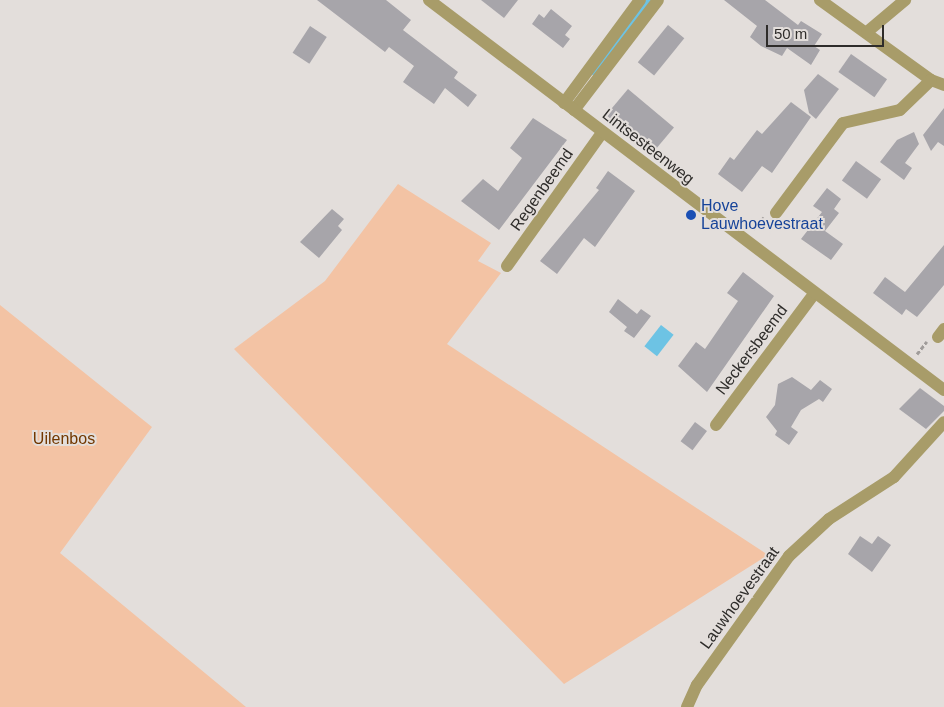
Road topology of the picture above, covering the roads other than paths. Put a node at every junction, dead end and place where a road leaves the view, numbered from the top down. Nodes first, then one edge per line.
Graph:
1 (429, 0) edge
2 (640, 0) edge
3 (658, 0) edge
4 (820, 0) edge
5 (905, 0) edge
6 (867, 32) junction
7 (931, 80) junction
8 (944, 85) edge
9 (569, 106) junction
10 (602, 133) junction
11 (776, 213) road end
12 (507, 266) dead end
13 (814, 294) junction
14 (944, 390) edge
15 (944, 422) edge
16 (716, 425) dead end
17 (687, 707) edge

1 - 9 street, Lintsesteenweg
2 - 9 street
3 - 9 street
4 - 6 street
5 - 6 street
6 - 7 street
7 - 8 street
7 - 11 street
9 - 10 street, Lintsesteenweg
10 - 12 street, Regenbeemd
10 - 13 street, Lintsesteenweg
13 - 14 street, Lintsesteenweg
13 - 16 street, Neckersbeemd
15 - 17 street, Lauwhoevestraat

